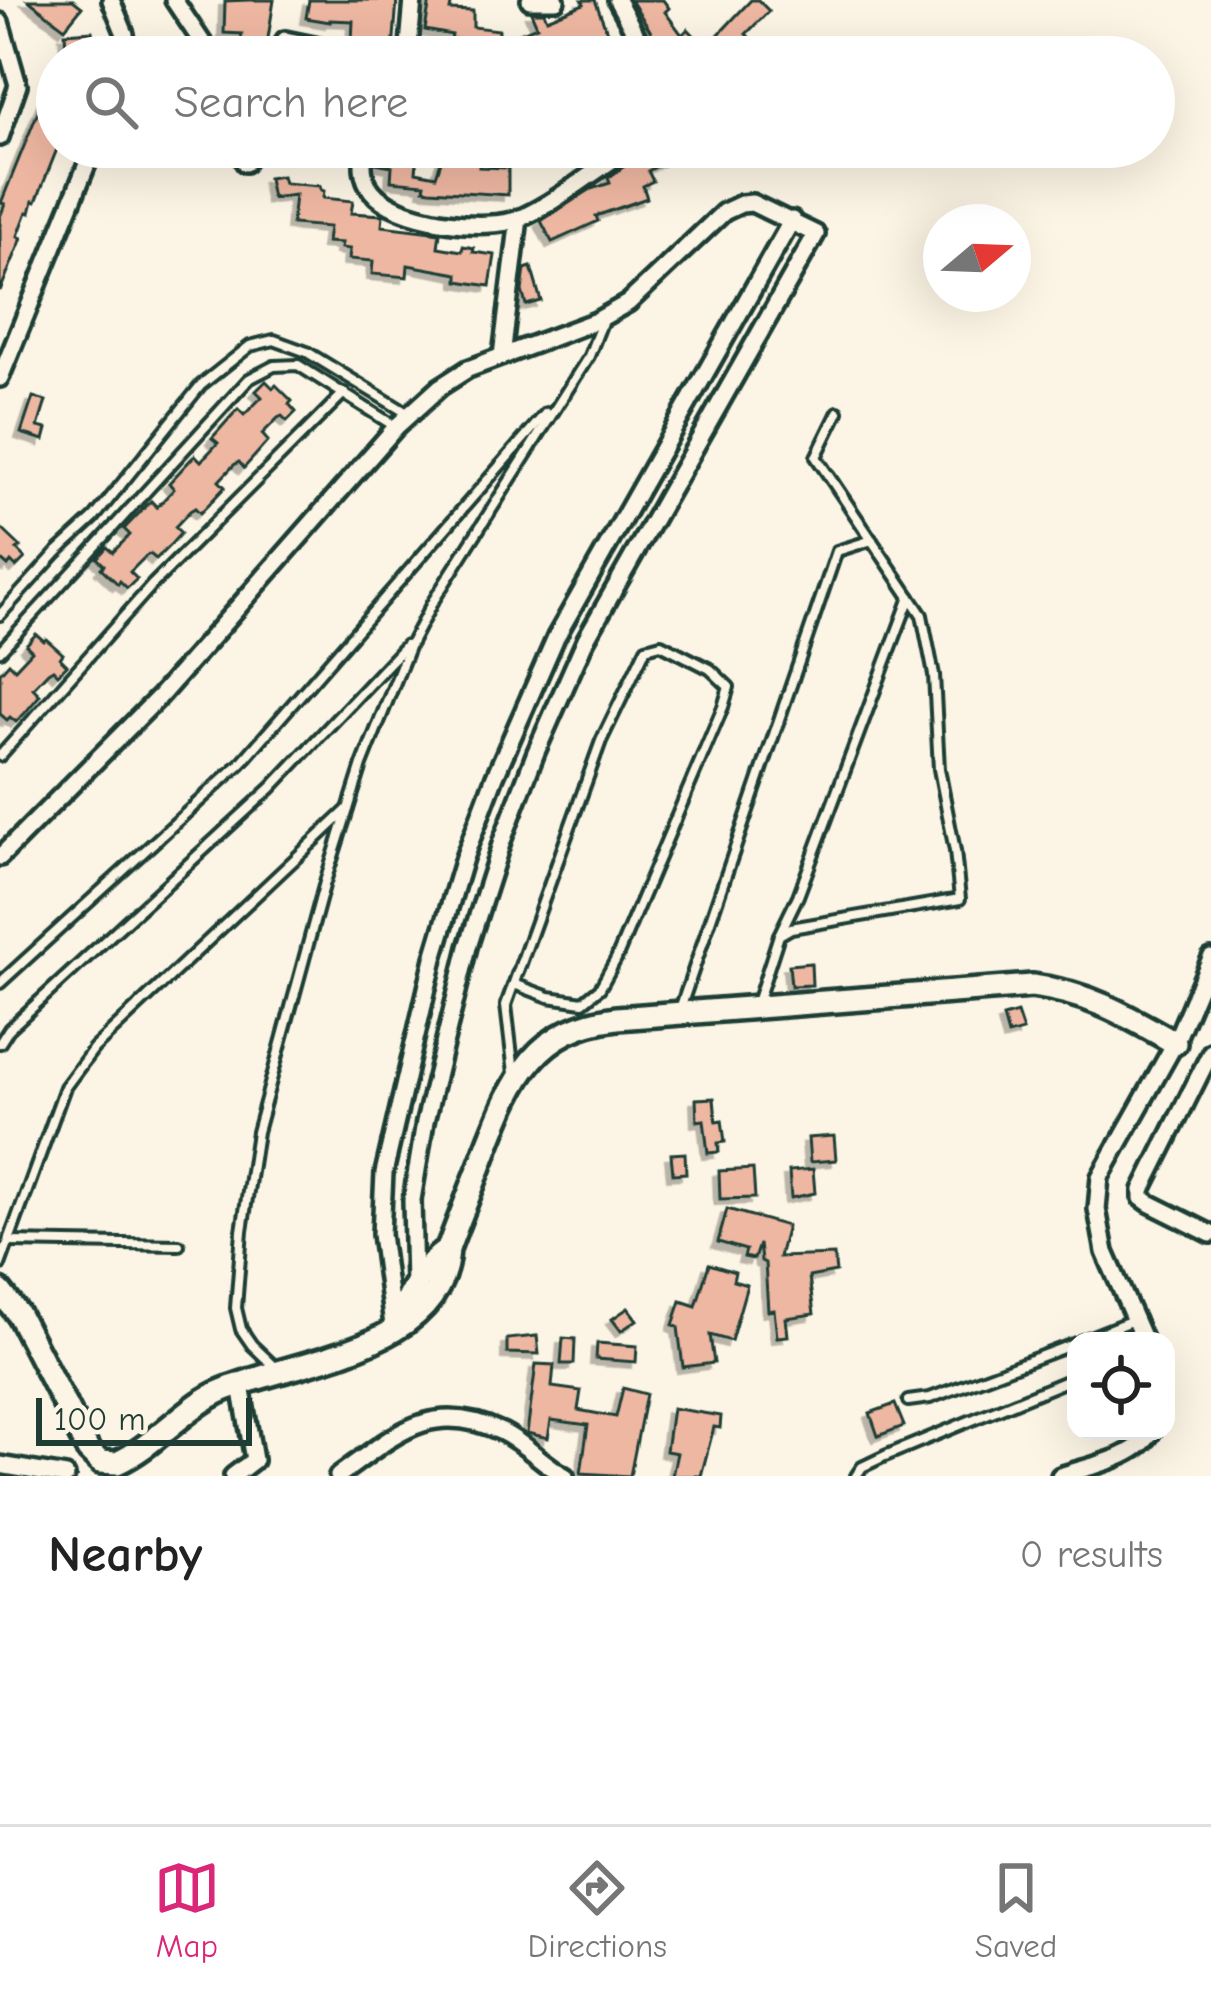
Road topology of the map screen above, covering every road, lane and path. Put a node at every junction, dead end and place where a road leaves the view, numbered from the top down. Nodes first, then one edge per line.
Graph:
1 (173, 0) edge
2 (413, 0) edge
3 (530, 0) edge
4 (556, 0) edge
5 (617, 0) edge
6 (114, 3) edge
7 (0, 22) edge
8 (125, 36) edge
9 (198, 36) edge
10 (410, 36) edge
11 (637, 36) edge
12 (4, 49) edge
13 (0, 136) edge
14 (85, 168) edge
15 (362, 168) edge
16 (599, 168) edge
17 (519, 218) junction
18 (792, 220) junction
19 (605, 315) junction
20 (502, 356) junction
21 (0, 378) edge
22 (568, 389) junction
23 (344, 393) junction
24 (838, 412) dead end
25 (408, 414) junction
26 (395, 427) junction
27 (872, 540) junction
28 (910, 597) junction
29 (0, 615) edge
30 (415, 635) junction
31 (0, 651) edge
32 (0, 756) edge
33 (349, 808) junction
34 (0, 857) edge
35 (779, 935) junction
36 (1211, 958) edge
37 (0, 983) edge
38 (514, 984) junction
39 (756, 1008) junction
40 (678, 1014) junction
41 (0, 1043) edge
42 (1175, 1043) junction
43 (1211, 1052) edge
44 (515, 1080) junction
45 (1209, 1227) edge
46 (10, 1242) junction
47 (179, 1245) dead end
48 (448, 1249) junction
49 (0, 1264) edge
50 (414, 1284) junction
51 (0, 1291) edge
52 (419, 1313) junction
53 (1134, 1319) junction
54 (393, 1329) junction
55 (1102, 1332) edge
56 (1140, 1332) edge
57 (1067, 1346) edge
58 (280, 1372) junction
59 (1067, 1381) edge
60 (241, 1385) junction
61 (908, 1401) dead end
62 (1148, 1440) edge
63 (104, 1465) edge
64 (0, 1466) edge
65 (561, 1475) edge
66 (66, 1476) edge
67 (233, 1476) edge
68 (338, 1476) edge
69 (856, 1476) edge
70 (1060, 1476) edge

1 - 9 street
2 - 10 street
3 - 4 street
5 - 11 street
6 - 8 street
7 - 12 street
12 - 13 street
14 - 21 street
15 - 17 street
16 - 17 street
17 - 20 street
18 - 19 street
18 - 50 street
18 - 54 street
19 - 20 street
19 - 22 lane
20 - 25 street
22 - 30 lane
22 - 37 lane
23 - 26 lane
23 - 31 lane
23 - 32 lane
24 - 27 lane
25 - 26 street
25 - 29 lane
26 - 34 street
27 - 28 lane
27 - 40 lane
28 - 35 lane
28 - 35 lane
30 - 33 lane
30 - 41 lane
33 - 46 lane
33 - 58 lane
35 - 39 lane
36 - 42 street
38 - 38 lane
38 - 44 lane
39 - 40 street
39 - 42 street
40 - 44 street
42 - 53 street
43 - 45 street
44 - 48 street
46 - 47 lane
46 - 49 lane
48 - 50 street
48 - 52 street
50 - 52 street
50 - 54 street
51 - 63 street
52 - 54 street
53 - 55 lane
53 - 56 street
54 - 58 street
57 - 61 lane
58 - 60 street
59 - 69 lane
60 - 63 street
60 - 67 street
62 - 70 street
63 - 66 street
64 - 66 street
65 - 68 street

